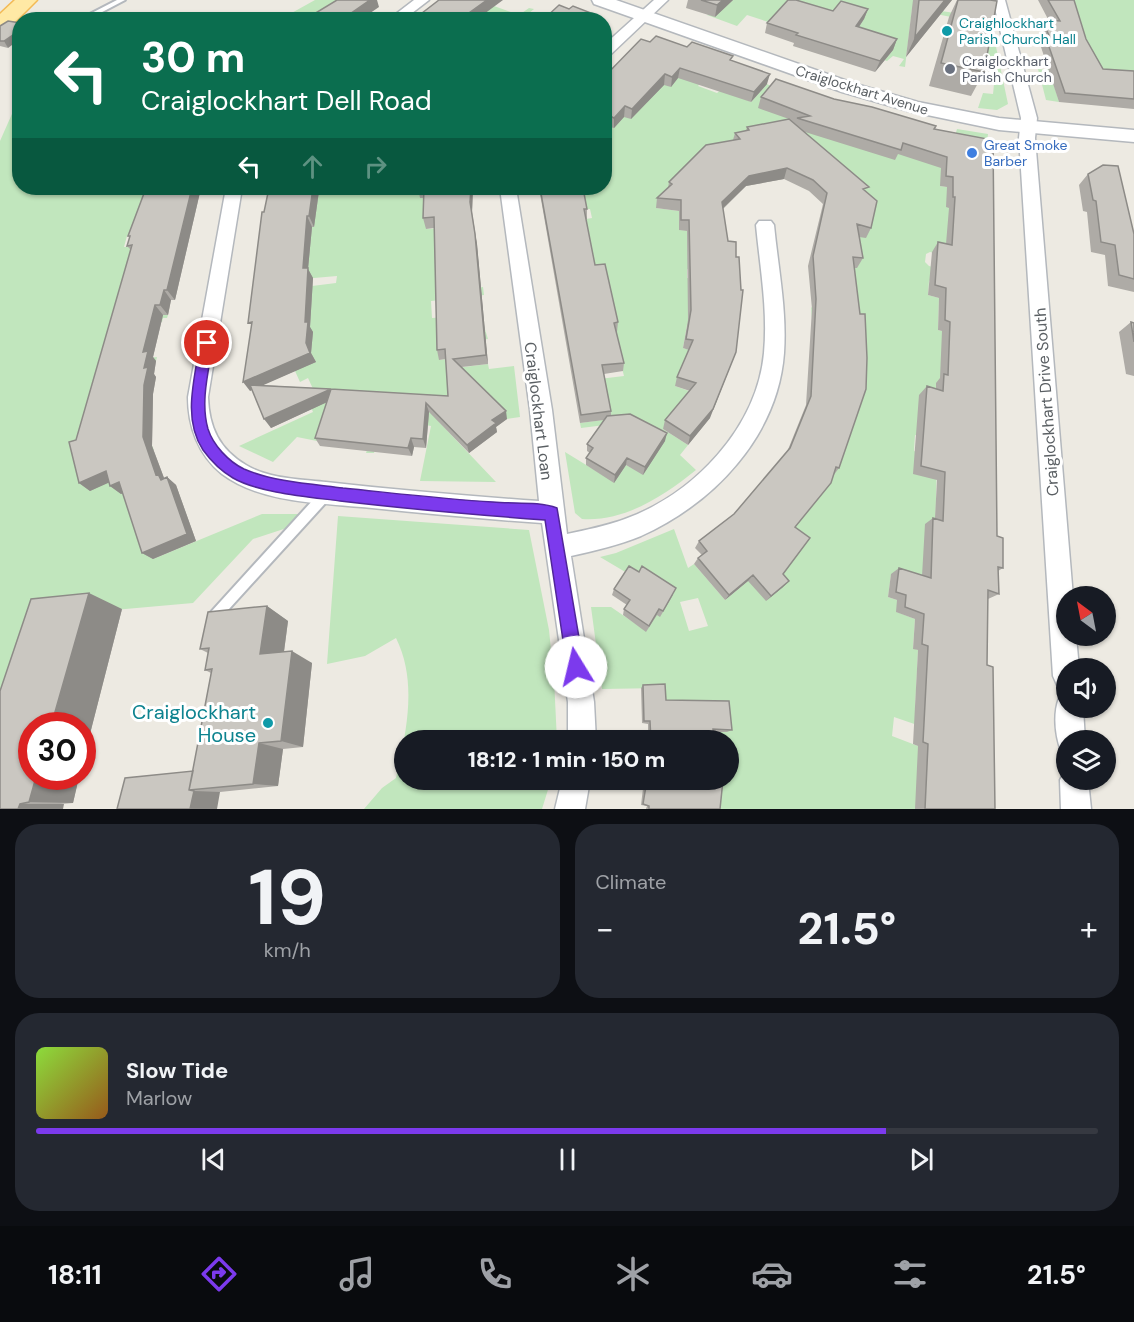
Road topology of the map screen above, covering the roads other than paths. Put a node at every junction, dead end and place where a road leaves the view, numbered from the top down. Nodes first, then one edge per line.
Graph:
1 (21, 0) edge
2 (27, 0) edge
3 (122, 0) edge
4 (423, 0) edge
5 (600, 0) edge
6 (662, 0) edge
7 (999, 0) edge
8 (15, 12) edge
9 (98, 12) edge
10 (406, 12) edge
11 (12, 14) edge
12 (0, 16) edge
13 (645, 16) junction
14 (0, 26) edge
15 (612, 46) edge
16 (1029, 128) junction
17 (1134, 136) edge
18 (233, 195) edge
19 (509, 195) edge
20 (765, 225) dead end
21 (327, 493) junction
22 (552, 513) junction
23 (558, 548) junction
24 (215, 616) edge
25 (1065, 658) edge
26 (582, 730) edge
27 (574, 790) edge
28 (1075, 790) edge
29 (570, 809) edge
30 (1076, 809) edge

1 - 12 main road
2 - 8 main road
3 - 9 lane
4 - 10 street
5 - 13 street, Craiglockhart Avenue
6 - 13 street
7 - 16 street, Craiglockhart Drive South
11 - 14 main road
13 - 15 street
13 - 16 street, Craiglockhart Avenue
16 - 17 street, Craiglockhart Avenue
16 - 25 street, Craiglockhart Drive South
18 - 21 street
19 - 22 street, Craiglockhart Loan
20 - 23 street
21 - 22 street
21 - 24 lane
22 - 23 street, Craiglockhart Loan
23 - 26 street, Craiglockhart Loan
27 - 29 street
28 - 30 street

